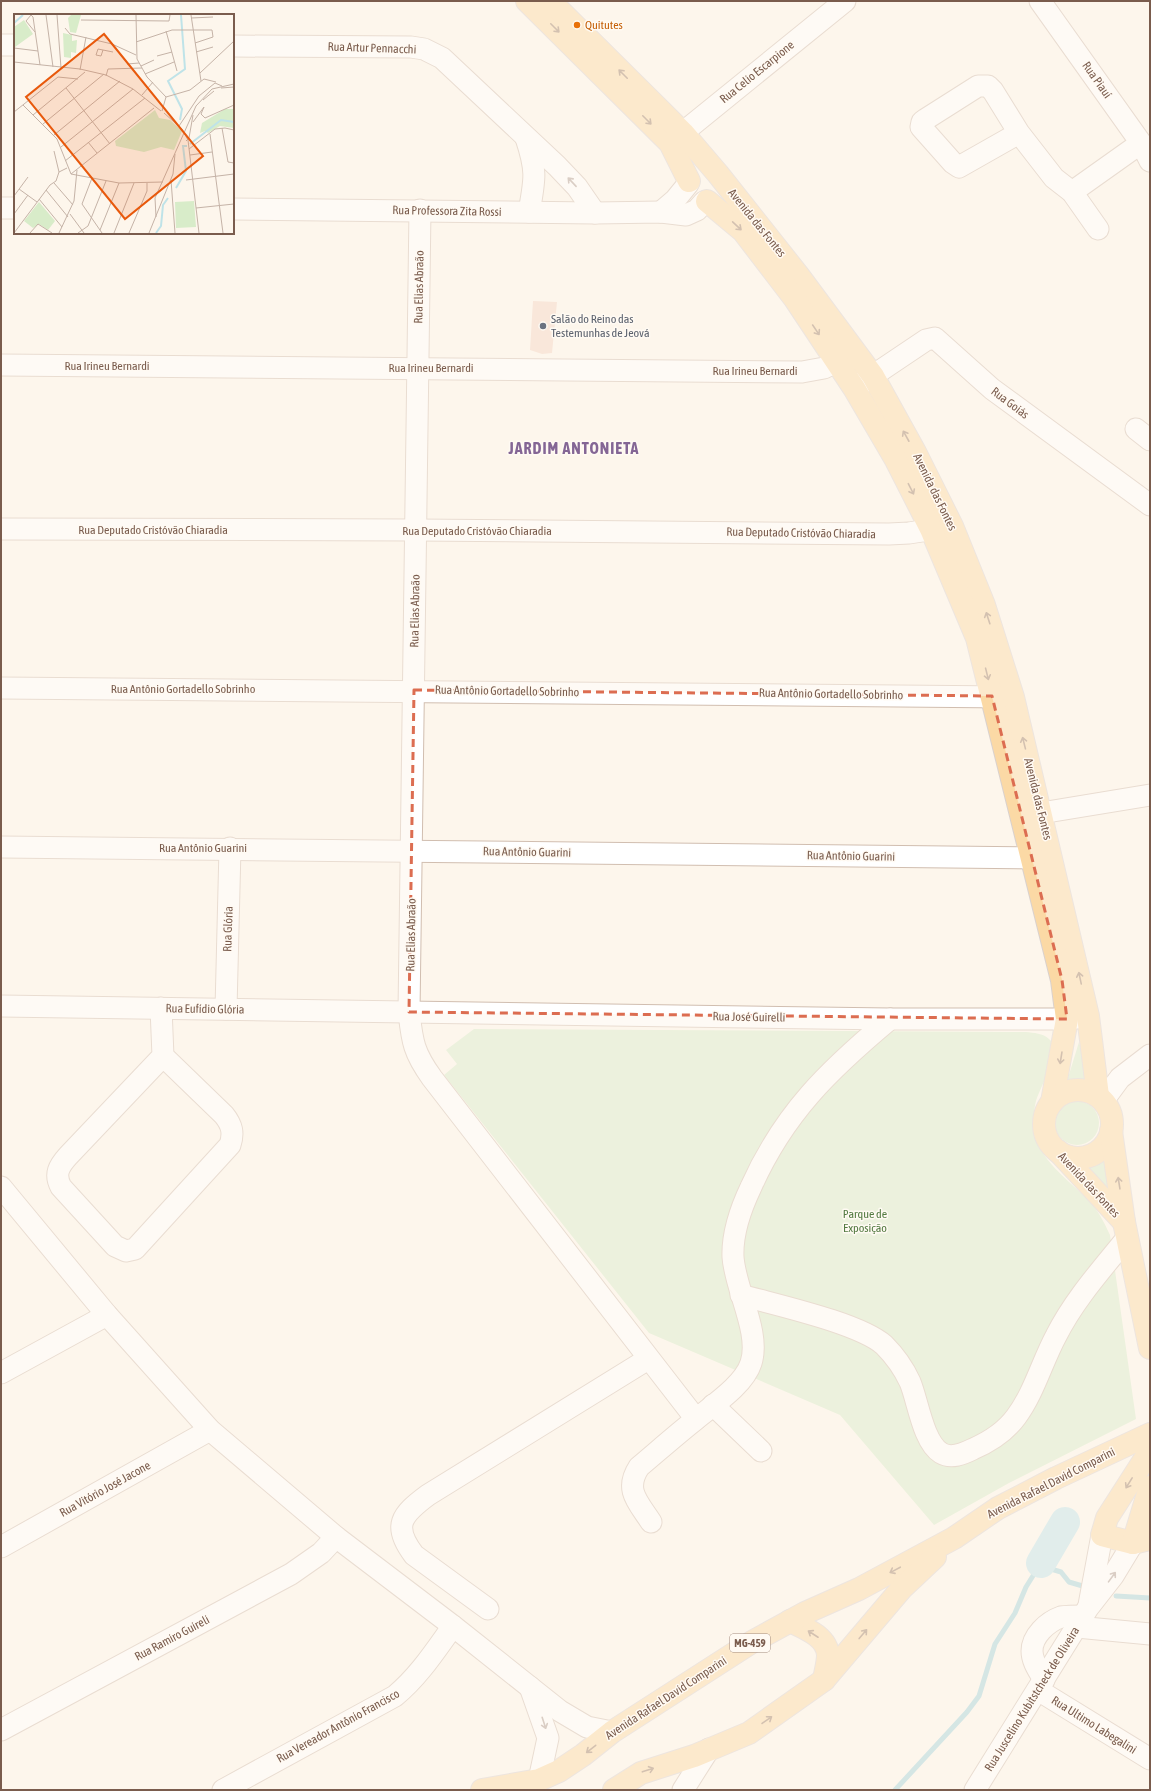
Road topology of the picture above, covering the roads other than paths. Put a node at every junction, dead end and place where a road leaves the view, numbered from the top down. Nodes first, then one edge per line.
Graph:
1 (527, 1) edge
2 (550, 1) edge
3 (845, 1) edge
4 (1040, 1) edge
5 (1, 45) edge
6 (14, 45) edge
7 (234, 46) edge
8 (1019, 132) dead end
9 (526, 138) junction
10 (676, 138) junction
11 (1145, 152) edge
12 (718, 174) junction
13 (689, 182) junction
14 (1072, 192) junction
15 (706, 202) junction
16 (1, 208) edge
17 (14, 208) edge
18 (234, 209) edge
19 (420, 210) junction
20 (529, 212) junction
21 (661, 212) junction
22 (595, 213) junction
23 (1098, 229) dead end
24 (857, 352) junction
25 (838, 363) junction
26 (1, 365) edge
27 (418, 368) junction
28 (873, 376) junction
29 (854, 388) junction
30 (1150, 505) edge
31 (942, 528) junction
32 (1, 529) edge
33 (416, 530) junction
34 (1, 688) edge
35 (414, 690) junction
36 (1003, 696) junction
37 (1150, 795) edge
38 (1041, 813) junction
39 (1, 847) edge
40 (230, 848) junction
41 (412, 851) junction
42 (1042, 858) junction
43 (1, 1006) edge
44 (161, 1008) junction
45 (226, 1010) junction
46 (409, 1012) junction
47 (1088, 1016) junction
48 (890, 1019) junction
49 (1067, 1019) junction
50 (1150, 1055) edge
51 (163, 1056) junction
52 (1101, 1099) junction
53 (1052, 1102) junction
54 (1111, 1131) junction
55 (1055, 1148) junction
56 (2, 1190) edge
57 (1126, 1230) junction
58 (742, 1295) junction
59 (107, 1315) junction
60 (1150, 1348) edge
61 (648, 1359) junction
62 (1, 1373) edge
63 (713, 1405) junction
64 (696, 1419) junction
65 (210, 1430) junction
66 (1150, 1434) edge
67 (760, 1451) dead end
68 (1150, 1451) edge
69 (1150, 1487) edge
70 (1116, 1504) junction
71 (1142, 1513) junction
72 (651, 1522) dead end
73 (1102, 1535) junction
74 (336, 1537) junction
75 (954, 1538) junction
76 (1141, 1541) edge
77 (1, 1547) edge
78 (430, 1567) junction
79 (411, 1593) junction
80 (488, 1608) dead end
81 (1083, 1617) junction
82 (790, 1621) junction
83 (453, 1626) junction
84 (1150, 1634) edge
85 (824, 1680) junction
86 (1041, 1685) junction
87 (530, 1686) junction
88 (1, 1730) edge
89 (612, 1732) junction
90 (709, 1749) junction
91 (1150, 1759) edge
92 (539, 1780) junction
93 (223, 1790) edge
94 (482, 1790) edge
95 (614, 1790) edge
96 (683, 1790) edge
97 (975, 1790) edge

1 -> 10 main road, Avenida das Fontes
10 -> 2 main road, Avenida das Fontes
3 - 10 street, Rua Celio Escarpione
4 - 11 street, Rua Piauí
5 - 6 street
7 - 9 street, Rua Artur Pennacchi
8 - 14 street
9 - 20 street, Rua Artur Pennacchi
22 -> 9 street, Rua Artur Pennacchi
10 - 12 main road, Avenida das Fontes
10 - 13 main road, Avenida das Fontes
11 - 14 street
12 - 13 main road
12 - 15 main road
12 - 24 main road, Avenida das Fontes
13 - 15 main road
13 - 21 street
14 - 23 street
15 - 21 street, Rua Professora Zita Rossi
15 -> 25 main road, Avenida das Fontes
16 - 17 street
18 - 19 street, Rua Professora Zita Rossi
19 - 20 street, Rua Professora Zita Rossi
19 - 27 street, Rua Elias Abraão
20 - 22 street, Rua Professora Zita Rossi
21 - 22 street, Rua Professora Zita Rossi
24 - 25 street, Rua Irineu Bernardi
24 - 28 main road, Avenida das Fontes
25 - 27 street, Rua Irineu Bernardi
25 - 29 main road, Avenida das Fontes
26 - 27 street, Rua Irineu Bernardi
27 - 33 street, Rua Elias Abraão
28 - 29 street
28 - 30 street, Rua Goiás
31 -> 28 main road, Avenida das Fontes
29 -> 31 main road, Avenida das Fontes
31 - 33 street, Rua Deputado Cristóvão Chiaradia
31 - 36 main road, Avenida das Fontes
32 - 33 street, Rua Deputado Cristóvão Chiaradia
33 - 35 street, Rua Elias Abraão
34 - 35 street, Rua Antônio Gortadello Sobrinho
35 - 36 street, Rua Antônio Gortadello Sobrinho
35 - 41 street, Rua Elias Abraão
38 -> 36 main road, Avenida das Fontes
36 - 42 main road, Avenida das Fontes
37 - 38 street
38 - 42 main road, Avenida das Fontes
39 - 40 street, Rua Antônio Guarini
40 - 41 street, Rua Antônio Guarini
40 - 45 street, Rua Glória
41 - 42 street, Rua Antônio Guarini
41 - 46 street, Rua Elias Abraão
47 -> 42 main road, Avenida das Fontes
42 - 49 main road, Avenida das Fontes
43 - 44 street, Rua Eufídio Glória
44 - 45 street, Rua Eufídio Glória
44 - 51 street
45 - 46 street, Rua Eufídio Glória
46 - 48 street, Rua José Guirelli
46 - 61 street, Rua Elias Abraão
47 - 49 street, Rua José Guirelli
47 - 52 main road, Avenida das Fontes
48 - 49 street, Rua José Guirelli
48 - 58 street
49 -> 53 main road, Avenida das Fontes
50 - 52 street
51 - 51 street
52 - 53 main road
52 - 54 main road, Avenida das Fontes
53 - 55 main road, Avenida das Fontes
54 - 55 main road, Avenida das Fontes
57 -> 54 main road, Avenida das Fontes
55 - 57 main road, Avenida das Fontes
56 - 59 street
57 - 58 street
57 - 60 main road, Avenida das Fontes
58 - 63 street
59 - 62 street
59 - 65 street
61 - 64 street, Rua Elias Abraão
61 - 78 street
63 - 64 street
63 - 67 street
64 - 72 street
65 - 74 street
65 - 77 street, Rua Vitório José Jacone
66 - 75 main road, Avenida Rafael David Comparini / MG-459
68 -> 70 main road
69 - 71 main road
70 - 71 main road
70 - 73 main road
71 - 76 main road
73 - 76 main road
73 - 81 street, Rua Juscelino Kubitstcheck de Oliveira
74 - 79 street
74 - 88 street, Rua Ramiro Guireli
75 -> 82 main road, Avenida Rafael David Comparini / MG-459
85 -> 75 main road, Avenida Rafael David Comparini / MG-459
81 -> 76 street, Rua Juscelino Kubitstcheck de Oliveira
78 - 79 street
78 - 80 street
79 - 83 street
81 - 84 street
81 - 86 street, Rua Juscelino Kubitstcheck de Oliveira
81 - 86 street
85 -> 82 main road
82 - 89 main road, Avenida Rafael David Comparini / MG-459
83 - 87 street
83 - 93 street, Rua Vereador Antônio Francisco
90 -> 85 main road, Avenida Rafael David Comparini / MG-459
86 - 91 street, Rua Ultimo Labegalini
86 - 97 street, Rua Juscelino Kubitstcheck de Oliveira
87 - 89 street
87 -> 92 street
89 -> 92 main road, Avenida Rafael David Comparini / MG-459
95 -> 90 main road, Avenida Rafael David Comparini / MG-459
90 - 96 street
92 - 94 main road, Avenida Rafael David Comparini / MG-459

